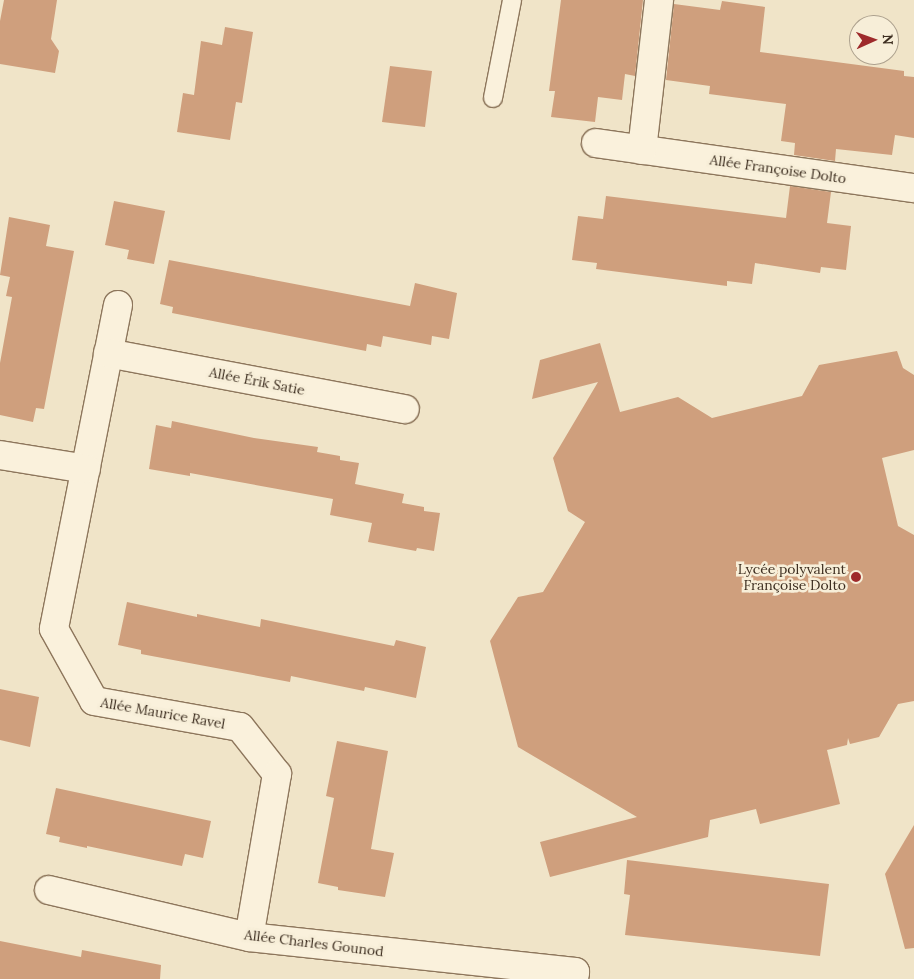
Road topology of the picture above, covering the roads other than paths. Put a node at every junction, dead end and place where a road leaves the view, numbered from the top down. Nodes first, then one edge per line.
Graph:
1 (512, 0) edge
2 (659, 0) edge
3 (493, 98) dead end
4 (596, 143) dead end
5 (642, 150) junction
6 (914, 188) edge
7 (118, 304) dead end
8 (108, 353) junction
9 (405, 409) dead end
10 (0, 455) edge
11 (86, 469) junction
12 (49, 890) dead end
13 (249, 937) junction
14 (574, 979) edge

1 - 3 lane
2 - 5 street
4 - 5 street, Allée Françoise Dolto
5 - 6 street, Allée Françoise Dolto
7 - 8 street, Allée Maurice Ravel
8 - 9 street, Allée Érik Satie
8 - 11 street, Allée Maurice Ravel
10 - 11 street
11 - 13 street, Allée Maurice Ravel
12 - 13 street, Allée Charles Gounod
13 - 14 street, Allée Charles Gounod

